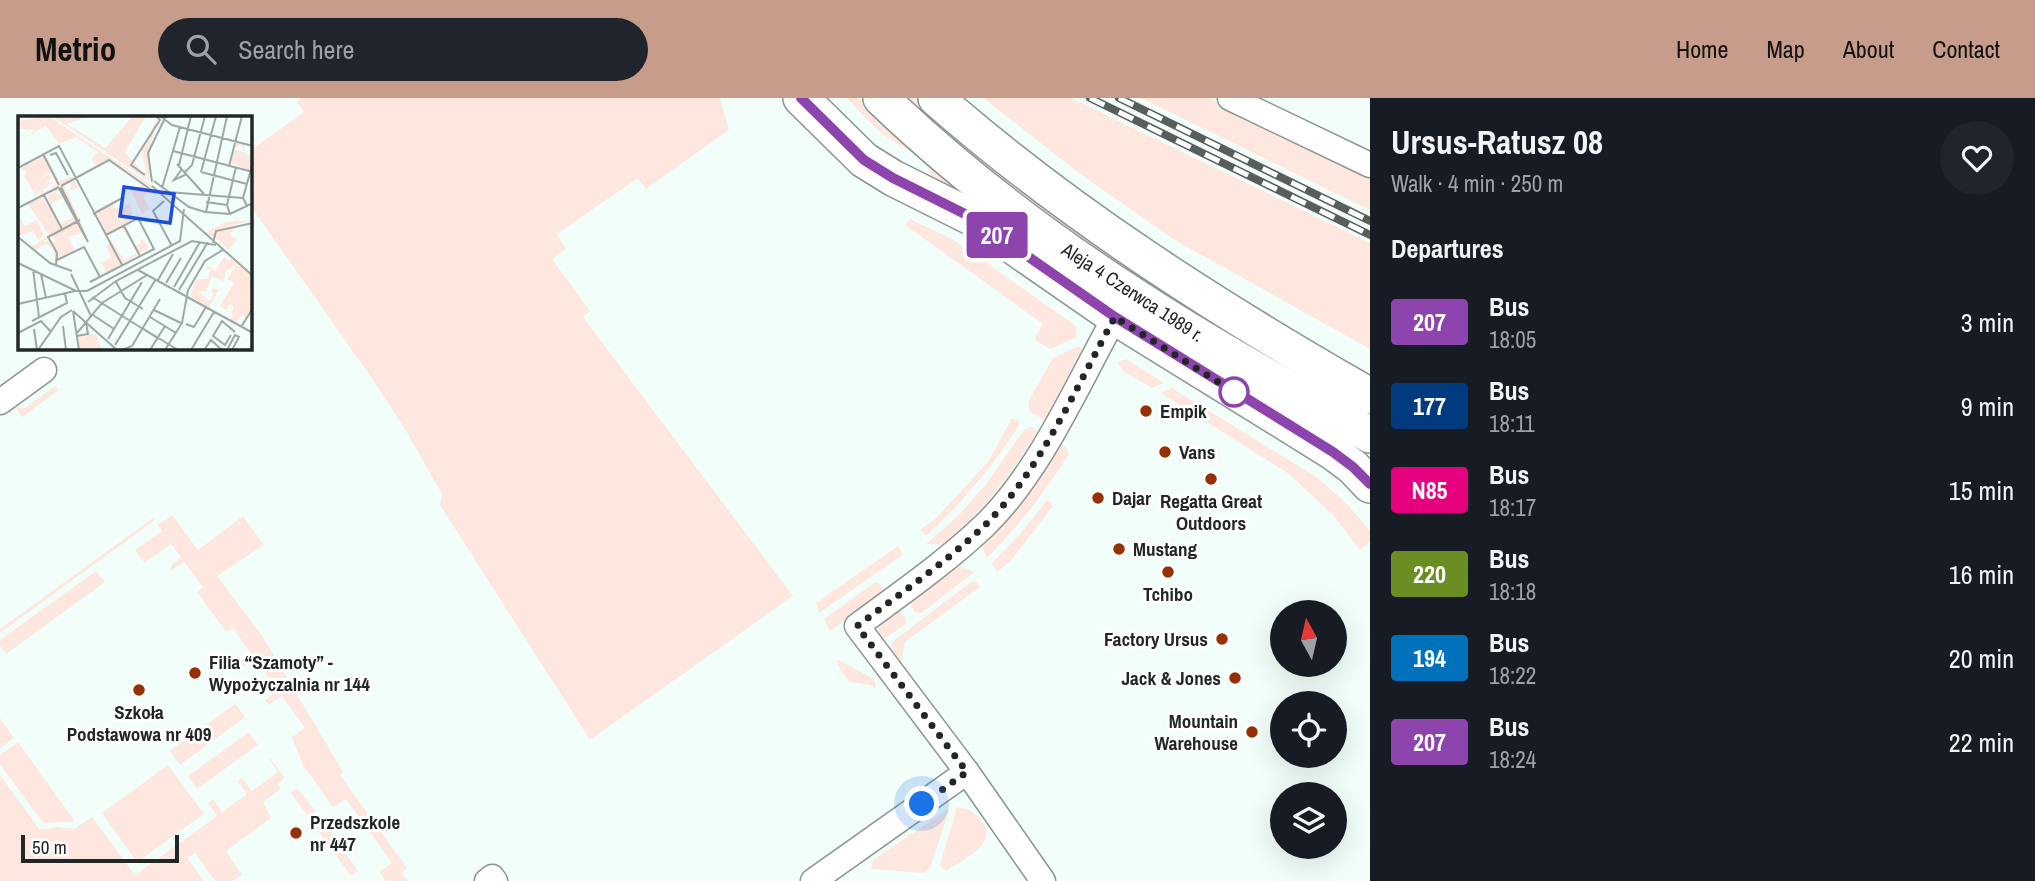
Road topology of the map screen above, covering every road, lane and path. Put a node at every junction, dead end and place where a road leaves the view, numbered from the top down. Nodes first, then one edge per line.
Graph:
1 (801, 98) edge
2 (881, 98) edge
3 (936, 98) edge
4 (1230, 98) edge
5 (1370, 165) edge
6 (1115, 317) junction
7 (44, 370) dead end
8 (1370, 396) edge
9 (0, 402) edge
10 (1370, 435) edge
11 (1370, 485) edge
12 (967, 772) junction
13 (813, 881) edge
14 (1043, 881) edge

1 - 6 main road
2 - 10 main road, Aleja 4 Czerwca 1989 r.
3 - 8 main road, Aleja 4 Czerwca 1989 r.
4 - 5 street
6 - 11 main road
6 - 12 street
7 - 9 street
12 - 13 street
12 - 14 street

